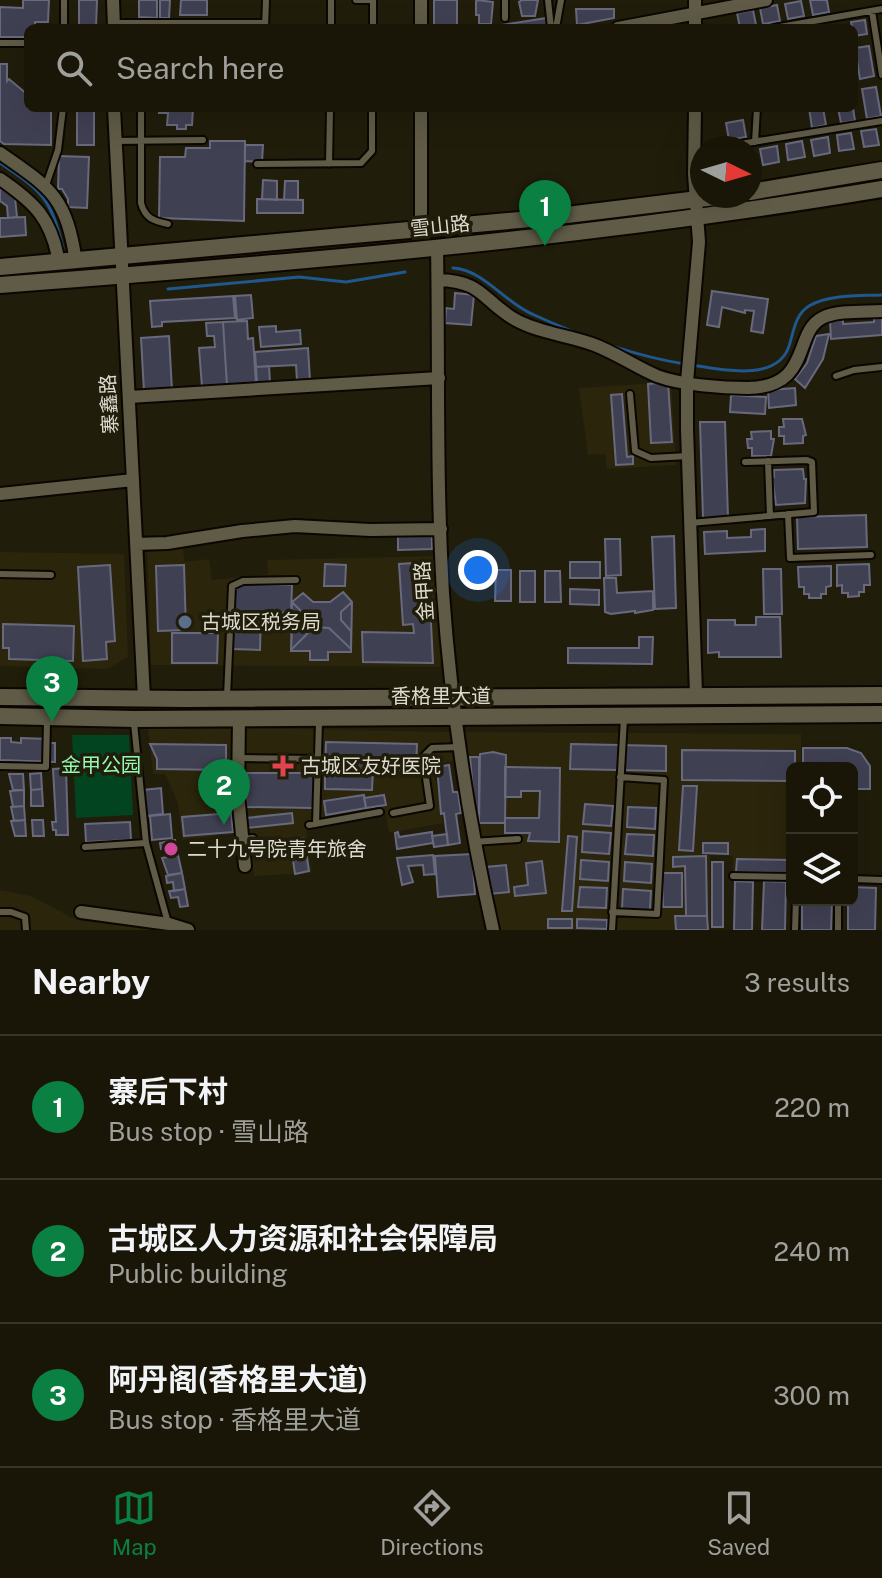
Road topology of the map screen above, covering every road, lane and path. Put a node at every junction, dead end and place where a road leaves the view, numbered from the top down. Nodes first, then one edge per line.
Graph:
1 (64, 0) edge
2 (113, 0) edge
3 (266, 0) edge
4 (331, 0) edge
5 (356, 0) edge
6 (373, 0) edge
7 (421, 0) edge
8 (505, 0) edge
9 (548, 0) edge
10 (561, 0) edge
11 (766, 0) edge
12 (695, 6) edge
13 (882, 9) edge
14 (872, 11) junction
15 (505, 18) dead end
16 (64, 24) edge
17 (114, 24) edge
18 (265, 24) edge
19 (331, 24) edge
20 (373, 24) edge
21 (421, 24) edge
22 (553, 24) edge
23 (555, 24) edge
24 (632, 24) edge
25 (797, 24) edge
26 (0, 43) edge
27 (24, 43) edge
28 (882, 75) edge
29 (63, 112) edge
30 (114, 112) edge
31 (141, 112) edge
32 (330, 112) edge
33 (372, 112) edge
34 (421, 112) edge
35 (695, 112) edge
36 (757, 112) edge
37 (882, 121) edge
38 (695, 136) edge
39 (755, 136) edge
40 (203, 140) dead end
41 (114, 141) junction
42 (141, 141) junction
43 (762, 141) edge
44 (0, 153) edge
45 (257, 164) dead end
46 (329, 164) junction
47 (882, 170) edge
48 (0, 179) edge
49 (46, 185) junction
50 (882, 189) edge
51 (762, 190) edge
52 (690, 201) edge
53 (696, 208) edge
54 (697, 218) junction
55 (168, 224) dead end
56 (421, 229) junction
57 (437, 246) junction
58 (122, 258) junction
59 (67, 262) junction
60 (0, 267) edge
61 (123, 276) junction
62 (438, 280) junction
63 (0, 285) edge
64 (882, 311) edge
65 (882, 367) edge
66 (836, 376) dead end
67 (439, 378) junction
68 (687, 382) junction
69 (630, 394) dead end
70 (129, 397) junction
71 (688, 456) junction
72 (768, 461) junction
73 (745, 462) dead end
74 (133, 480) junction
75 (0, 494) edge
76 (788, 514) junction
77 (770, 516) junction
78 (690, 523) junction
79 (441, 529) junction
80 (136, 544) junction
81 (871, 555) dead end
82 (0, 574) edge
83 (51, 575) dead end
84 (296, 580) dead end
85 (696, 694) junction
86 (882, 695) edge
87 (453, 696) junction
88 (0, 697) edge
89 (144, 698) junction
90 (227, 698) junction
91 (882, 714) edge
92 (624, 715) junction
93 (0, 716) edge
94 (456, 716) junction
95 (47, 717) junction
96 (319, 717) junction
97 (239, 718) junction
98 (134, 719) junction
99 (460, 747) junction
100 (238, 758) junction
101 (318, 759) junction
102 (0, 766) edge
103 (620, 777) junction
104 (380, 812) dead end
105 (393, 813) dead end
106 (242, 839) junction
107 (518, 839) dead end
108 (473, 842) junction
109 (146, 843) junction
110 (285, 843) dead end
111 (85, 847) dead end
112 (245, 866) dead end
113 (733, 876) dead end
114 (786, 877) edge
115 (858, 879) edge
116 (882, 880) edge
117 (796, 906) edge
118 (838, 906) edge
119 (0, 912) edge
120 (81, 912) dead end
121 (612, 912) junction
122 (169, 927) edge
123 (26, 930) edge
124 (188, 930) edge
125 (493, 930) edge
126 (612, 930) edge
127 (795, 930) edge
128 (838, 930) edge

1 - 16 lane
2 - 17 street
3 - 18 lane
4 - 19 lane
5 - 6 lane
6 - 20 lane
7 - 21 street
8 - 15 lane
9 - 22 lane
10 - 23 lane
11 - 12 street
12 - 24 street
13 - 14 lane
14 - 25 lane
14 - 28 lane
26 - 27 lane
29 - 49 lane
30 - 41 street, 寨鑫路
31 - 42 lane
32 - 46 lane
33 - 46 lane
34 - 56 street
35 - 38 street
36 - 39 lane
37 - 43 lane
40 - 42 lane
41 - 42 lane
41 - 58 street, 寨鑫路
42 - 55 lane
44 - 49 street
45 - 46 lane
47 - 51 main road
48 - 59 street
49 - 59 street
50 - 54 main road, 雪山路
52 - 56 main road, 雪山路
53 - 54 street
54 - 57 main road, 雪山路
54 - 68 street
56 - 58 main road, 雪山路
57 - 61 main road, 雪山路
57 - 62 street, 金甲路
58 - 59 main road, 雪山路
58 - 61 street, 寨鑫路
59 - 60 main road, 雪山路
61 - 63 main road, 雪山路
61 - 70 street, 寨鑫路
62 - 67 street, 金甲路
62 - 68 street
64 - 68 street
65 - 66 lane
67 - 70 street
67 - 79 street, 金甲路
68 - 71 street
69 - 71 lane
70 - 74 street, 寨鑫路
71 - 78 street
72 - 73 lane
72 - 76 lane
72 - 77 lane
74 - 75 street
74 - 80 street, 寨鑫路
76 - 77 lane
76 - 81 lane
77 - 78 lane
78 - 85 street
79 - 80 street
79 - 87 street, 金甲路
80 - 89 street, 寨鑫路
82 - 83 lane
84 - 90 lane
85 - 86 main road, 香格里大道
85 - 87 main road, 香格里大道
87 - 90 main road, 香格里大道
87 - 94 street, 金甲路
88 - 89 main road, 香格里大道
89 - 90 main road, 香格里大道
91 - 92 main road, 香格里大道
92 - 94 main road, 香格里大道
92 - 103 lane
93 - 95 main road, 香格里大道
94 - 96 main road, 香格里大道
94 - 99 street, 金甲路
95 - 98 main road, 香格里大道
95 - 102 lane
96 - 97 main road, 香格里大道
96 - 101 lane
97 - 98 main road, 香格里大道
97 - 100 street
98 - 109 lane
99 - 105 lane
99 - 108 street, 金甲路
100 - 101 lane
100 - 106 street
101 - 104 lane
103 - 121 lane
103 - 121 lane
106 - 110 lane
106 - 112 street
107 - 108 lane
108 - 125 street, 金甲路
109 - 111 lane
109 - 122 lane
113 - 114 lane
115 - 116 lane
117 - 127 lane
118 - 128 lane
119 - 123 lane
120 - 122 street
121 - 126 lane
122 - 124 street

